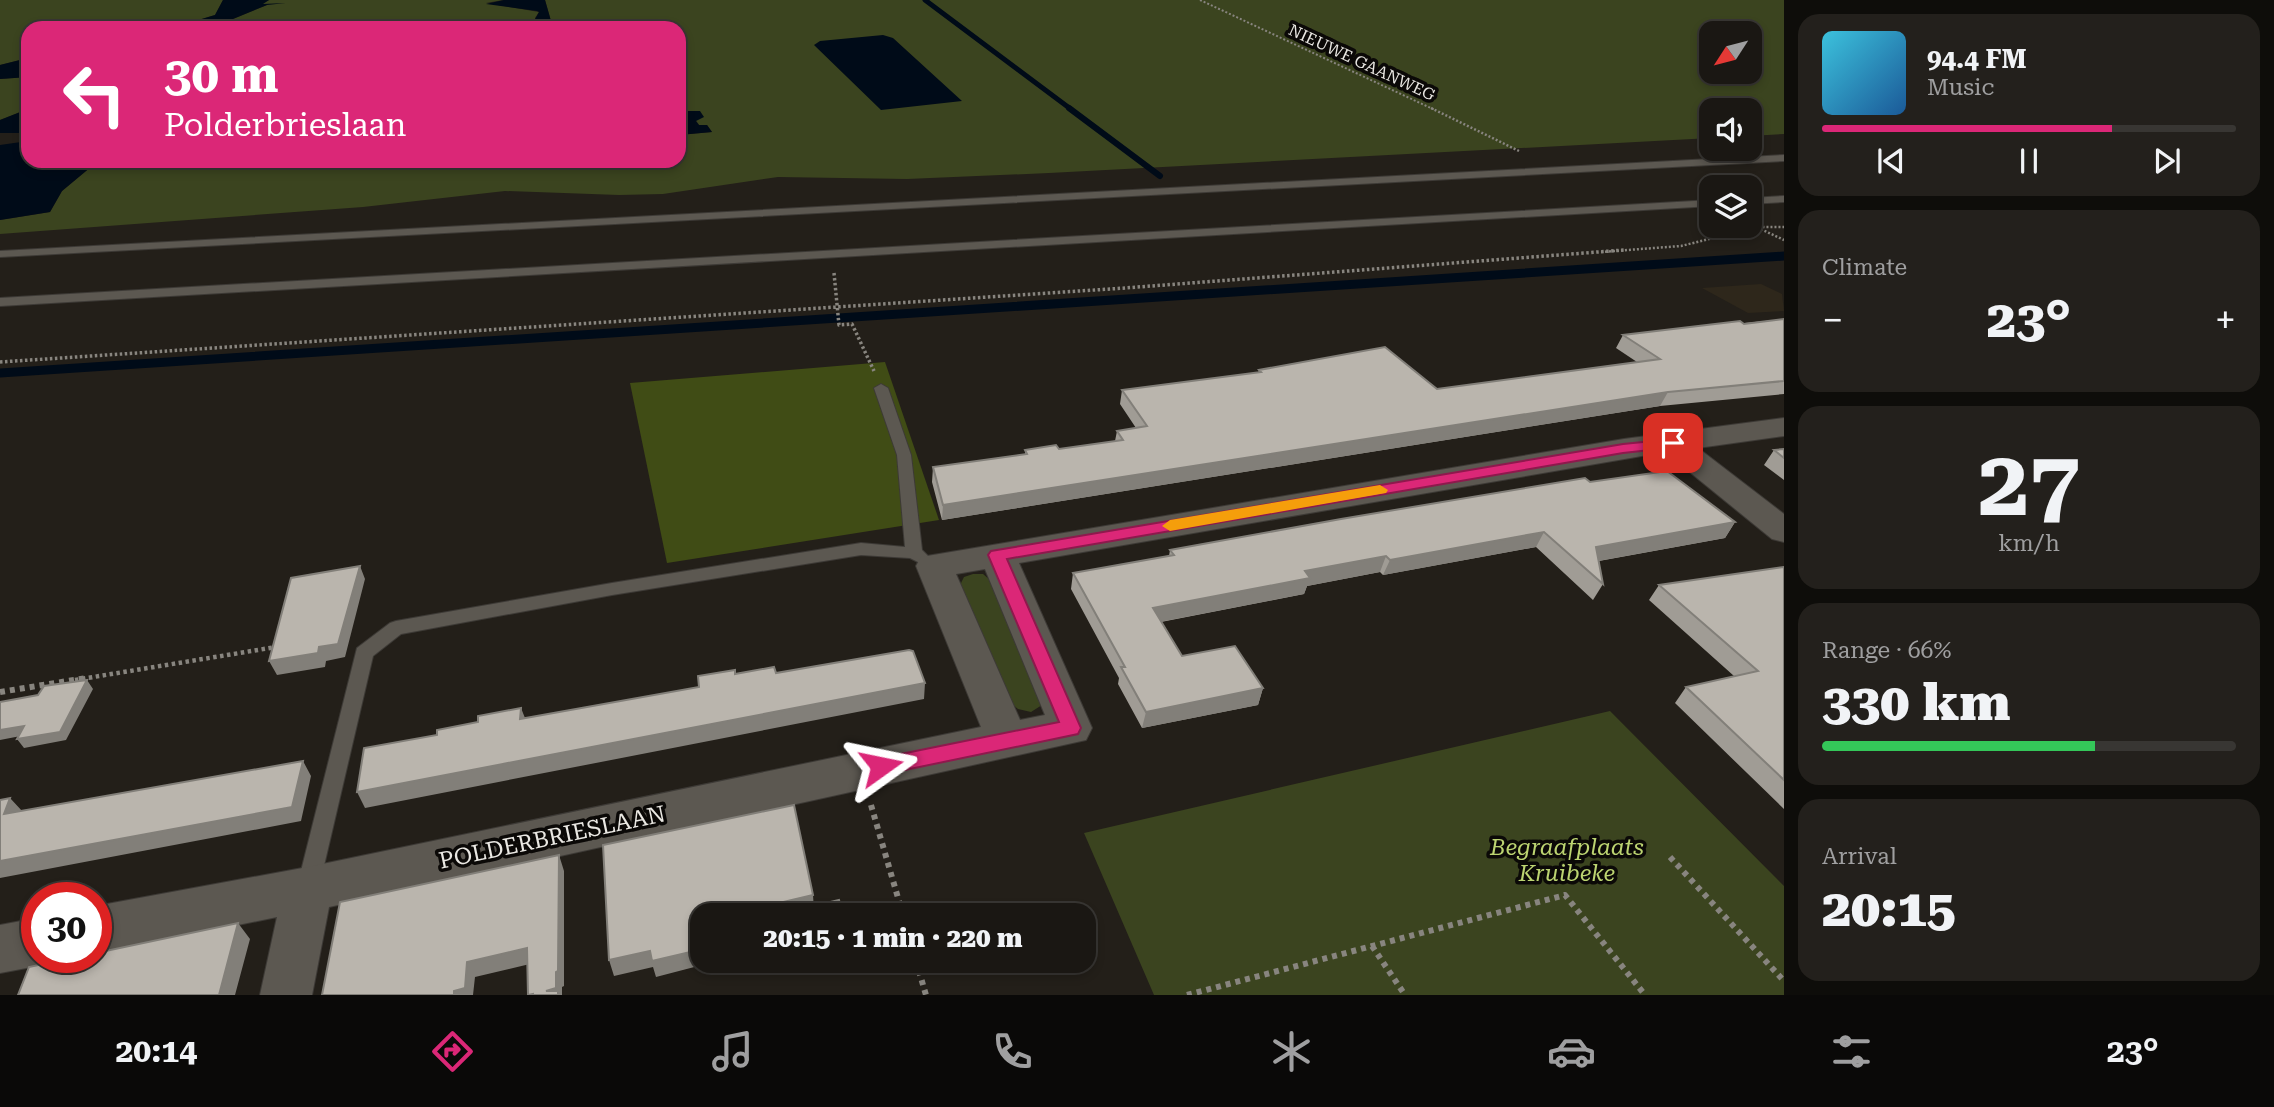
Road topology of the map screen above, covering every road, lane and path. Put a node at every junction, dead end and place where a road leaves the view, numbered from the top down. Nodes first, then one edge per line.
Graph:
1 (1200, 0) edge
2 (1513, 148) dead end
3 (1784, 158) edge
4 (1784, 199) edge
5 (1762, 200) edge
6 (1699, 204) edge
7 (1762, 227) edge
8 (1784, 227) edge
9 (1762, 229) edge
10 (1713, 238) edge
11 (1784, 240) edge
12 (0, 254) edge
13 (832, 254) junction
14 (0, 302) edge
15 (837, 309) junction
16 (0, 362) edge
17 (881, 388) joint
18 (1784, 427) edge
19 (1673, 443) junction
20 (1784, 531) edge
21 (997, 555) junction
22 (924, 559) junction
23 (286, 646) edge
24 (0, 692) edge
25 (1007, 739) junction
26 (861, 771) junction
27 (1670, 857) dead end
28 (308, 889) junction
29 (899, 903) edge
30 (112, 927) edge
31 (21, 945) edge
32 (1372, 946) junction
33 (0, 949) edge
34 (920, 973) edge
35 (1784, 981) edge
36 (285, 995) edge
37 (926, 995) edge
38 (1187, 995) edge
39 (1405, 995) edge
40 (1645, 995) edge

1 - 2 path, NIEUWE GAANWEG
3 - 12 lane
4 - 5 lane
6 - 13 lane
7 - 8 path
9 - 11 path
10 - 15 path
13 - 14 lane
13 - 15 path
15 - 16 path
15 - 17 path
17 - 22 lane
18 - 19 street
19 - 20 street
19 - 21 street
21 - 22 street
21 - 25 street, POLDERBRIESLAAN
22 - 25 street
22 - 28 lane
23 - 24 path
25 - 26 street, POLDERBRIESLAAN
26 - 28 street, POLDERBRIESLAAN
26 - 29 path
27 - 35 path
28 - 30 street, POLDERBRIESLAAN
28 - 36 street
31 - 33 street
32 - 38 path
32 - 39 path
32 - 40 path
34 - 37 path

